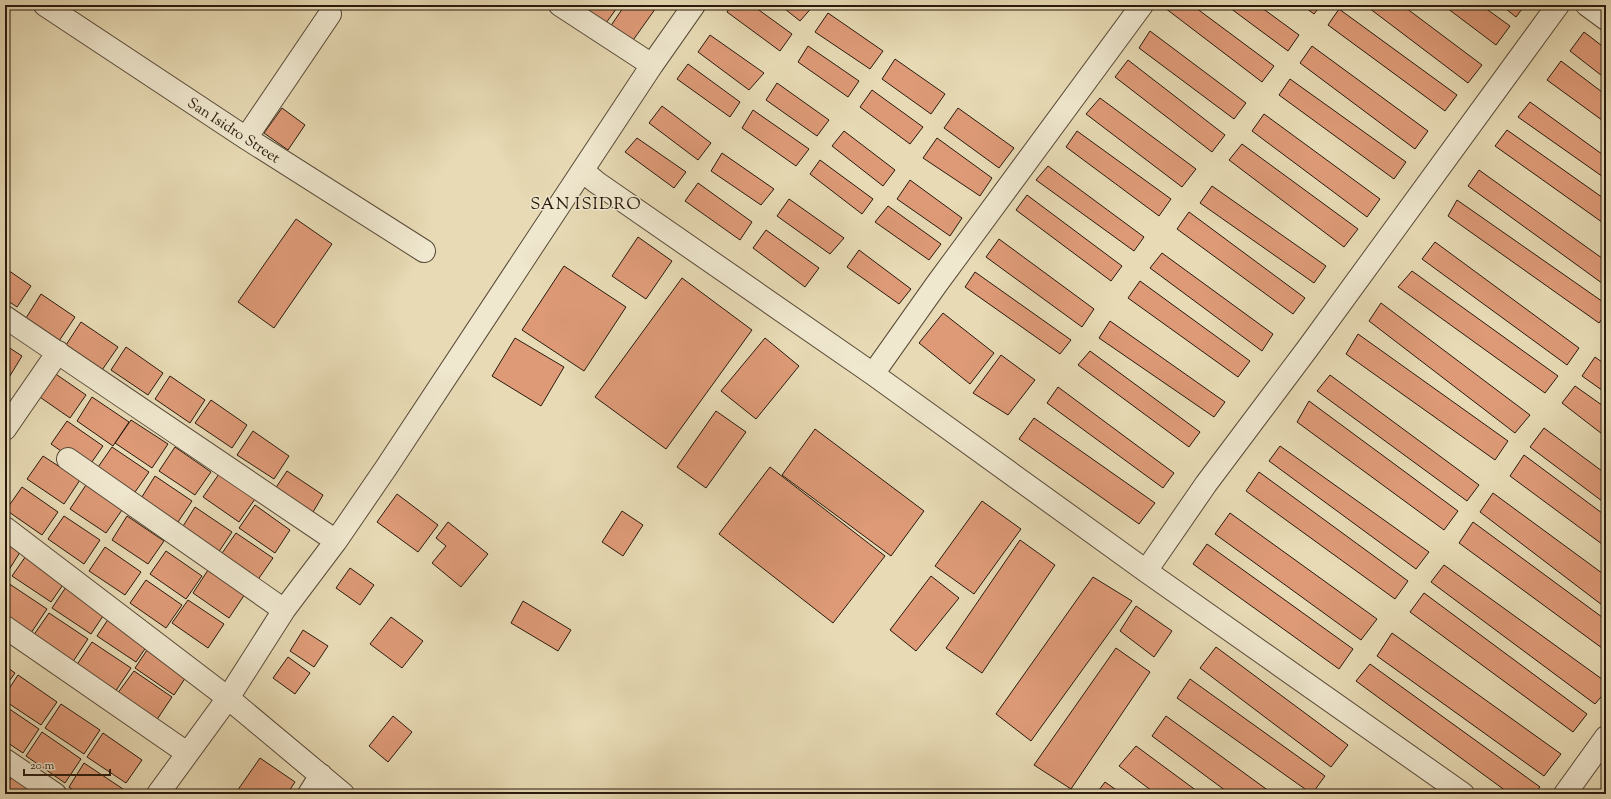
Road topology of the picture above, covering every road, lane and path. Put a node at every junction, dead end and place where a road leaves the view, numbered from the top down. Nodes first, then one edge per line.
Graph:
1 (45, 5) edge
2 (694, 5) edge
3 (1142, 5) edge
4 (1558, 5) edge
5 (1587, 5) edge
6 (562, 6) edge
7 (330, 14) dead end
8 (1606, 19) edge
9 (652, 65) junction
10 (246, 138) junction
11 (583, 171) junction
12 (424, 251) dead end
13 (5, 317) edge
14 (58, 352) junction
15 (873, 374) junction
16 (5, 429) edge
17 (68, 459) dead end
18 (5, 528) edge
19 (336, 541) junction
20 (1146, 571) junction
21 (284, 610) junction
22 (5, 627) edge
23 (228, 698) junction
24 (1606, 738) edge
25 (187, 753) junction
26 (5, 760) edge
27 (321, 775) junction
28 (55, 794) edge
29 (158, 794) edge
30 (309, 794) edge
31 (343, 794) edge
32 (1464, 794) edge
33 (1565, 794) edge

1 - 10 street, San Isidro Street
2 - 9 street
3 - 15 street
4 - 20 street
5 - 8 street
6 - 9 street
7 - 10 street
9 - 11 street
10 - 12 street, San Isidro Street
11 - 15 street
11 - 19 street
13 - 14 street
14 - 16 street
14 - 19 street
15 - 20 street
17 - 21 street
18 - 23 street
19 - 21 street
20 - 32 street
21 - 23 street
22 - 25 street
23 - 25 street
23 - 27 street
24 - 33 street
25 - 29 street
26 - 28 street
27 - 30 street
27 - 31 street

